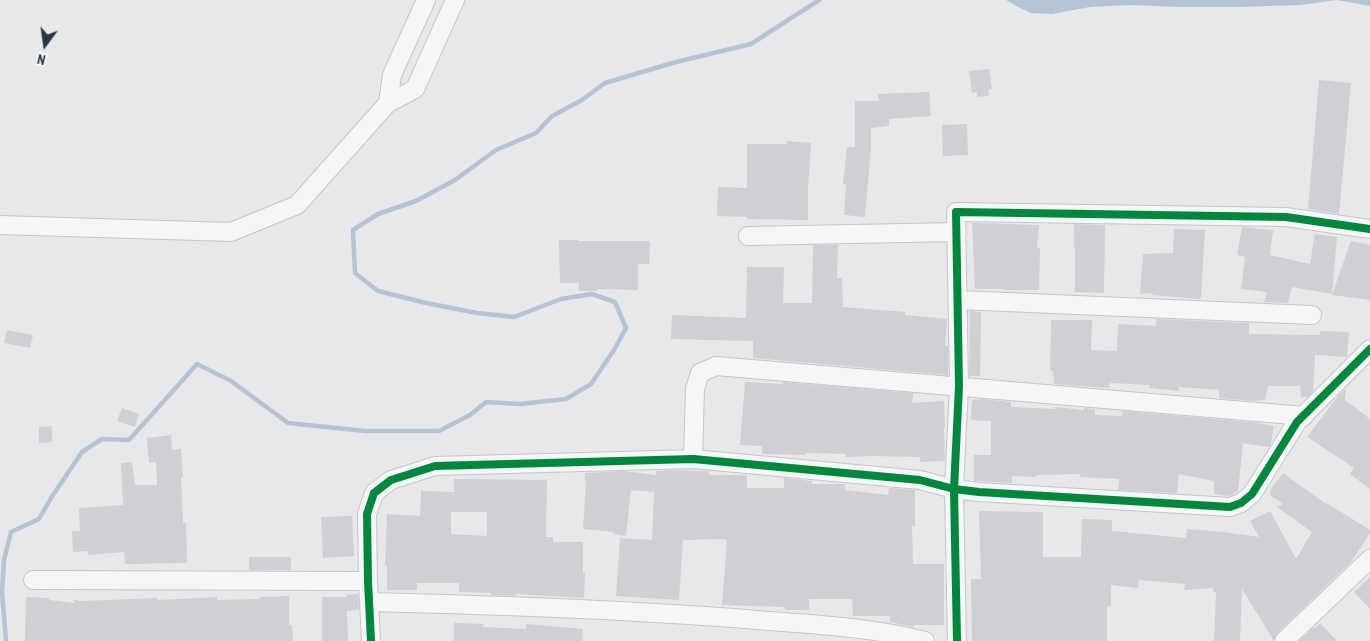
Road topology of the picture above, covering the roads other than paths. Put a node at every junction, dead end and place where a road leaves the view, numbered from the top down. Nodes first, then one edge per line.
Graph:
1 (426, 0) edge
2 (455, 0) edge
3 (388, 103) junction
4 (0, 225) edge
5 (1370, 229) edge
6 (957, 232) junction
7 (748, 236) dead end
8 (958, 300) junction
9 (1312, 314) dead end
10 (1370, 349) edge
11 (959, 386) junction
12 (1304, 416) junction
13 (693, 459) junction
14 (954, 489) junction
15 (1370, 558) edge
16 (33, 580) dead end
17 (368, 581) junction
18 (370, 602) junction
19 (371, 641) edge
20 (925, 641) edge
21 (957, 641) edge
22 (1284, 641) edge

1 - 3 street
2 - 3 street
3 - 4 street
5 - 6 street
6 - 7 street
6 - 8 street
8 - 9 street
8 - 11 street
10 - 12 street
11 - 12 street
11 - 13 street
11 - 14 street
12 - 14 street
13 - 14 street
13 - 17 street
14 - 21 street
15 - 22 street
16 - 17 street
17 - 18 street
18 - 19 street
18 - 20 street

